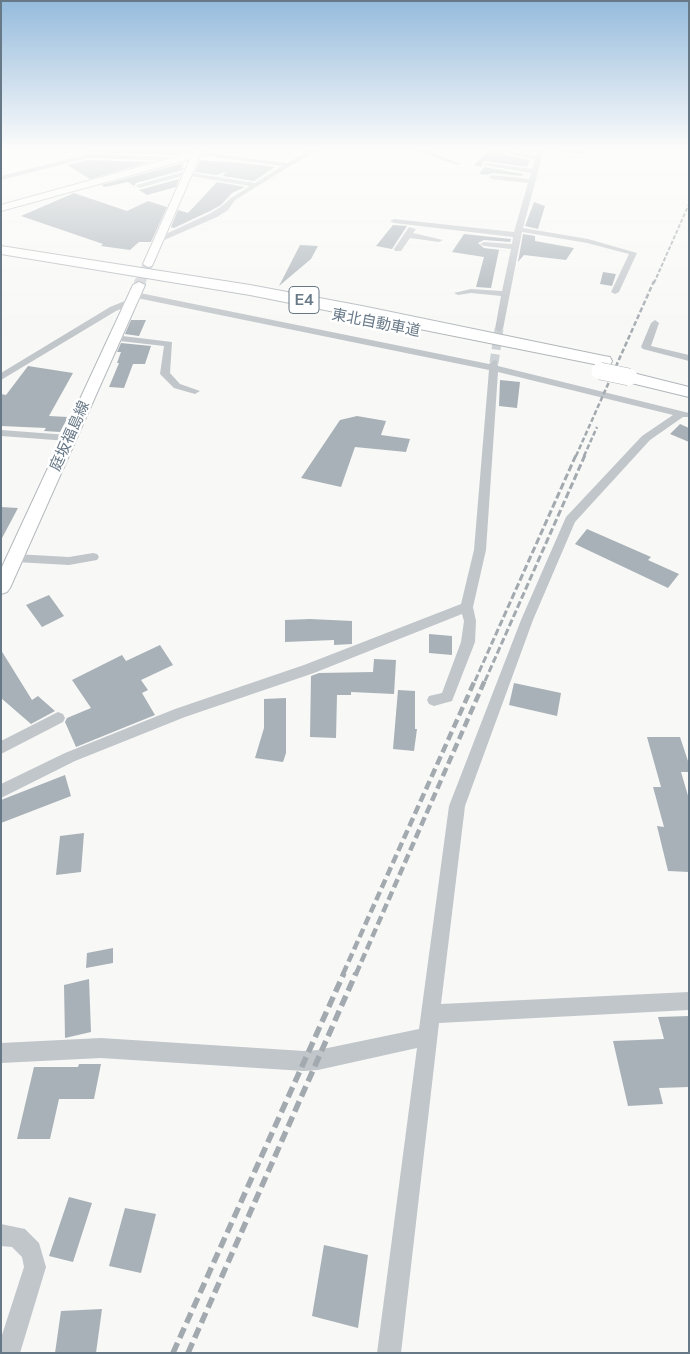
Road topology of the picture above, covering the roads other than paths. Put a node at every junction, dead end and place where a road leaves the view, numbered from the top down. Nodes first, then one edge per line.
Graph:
1 (171, 212) edge
2 (218, 212) edge
3 (523, 212) edge
4 (394, 221) dead end
5 (416, 224) junction
6 (518, 232) junction
7 (408, 236) junction
8 (159, 239) junction
9 (439, 240) dead end
10 (484, 244) dead end
11 (515, 247) junction
12 (398, 249) dead end
13 (1, 250) edge
14 (1, 258) edge
15 (148, 264) tunnel mouth
16 (615, 292) dead end
17 (458, 293) dead end
18 (136, 294) junction
19 (506, 294) junction
20 (655, 323) dead end
21 (499, 329) tunnel mouth
22 (114, 338) junction
23 (689, 358) edge
24 (494, 366) junction
25 (602, 366) junction
26 (630, 372) junction
27 (1, 377) edge
28 (689, 381) edge
29 (195, 391) dead end
30 (689, 392) edge
31 (685, 414) edge
32 (1, 433) edge
33 (68, 438) junction
34 (93, 557) dead end
35 (15, 558) junction
36 (1, 588) edge
37 (467, 607) junction
38 (434, 700) dead end
39 (58, 718) dead end
40 (1, 748) edge
41 (1, 791) edge
42 (689, 1001) edge
43 (430, 1014) junction
44 (427, 1037) junction
45 (1, 1053) edge
46 (1, 1235) edge
47 (8, 1353) edge
48 (390, 1353) edge

1 - 8 main road
2 - 8 street
3 - 6 street
4 - 5 street
5 - 6 street
5 - 7 street
6 - 11 street
6 - 16 street
7 - 9 street
7 - 12 street
8 - 15 main road
10 - 11 street
11 - 19 street
13 - 25 highway, 東北自動車道 / E4
14 - 25 highway, 東北自動車道 / E4
17 - 19 street
18 - 22 main road, 庭坂福島線
18 - 24 street
18 - 27 street
19 - 21 street
20 - 23 street
22 - 29 street
22 - 33 main road, 庭坂福島線
24 - 31 street
24 - 37 street
25 - 26 highway, 東北自動車道 / E4, bridge
26 - 28 highway, 東北自動車道 / E4
26 - 30 highway, 東北自動車道 / E4
31 - 43 street
32 - 33 street
33 - 35 main road, 庭坂福島線
34 - 35 street
35 - 36 main road, 庭坂福島線
37 - 38 street
37 - 41 street
39 - 40 street
42 - 43 street
43 - 44 street
44 - 45 street
44 - 48 street
46 - 47 street

